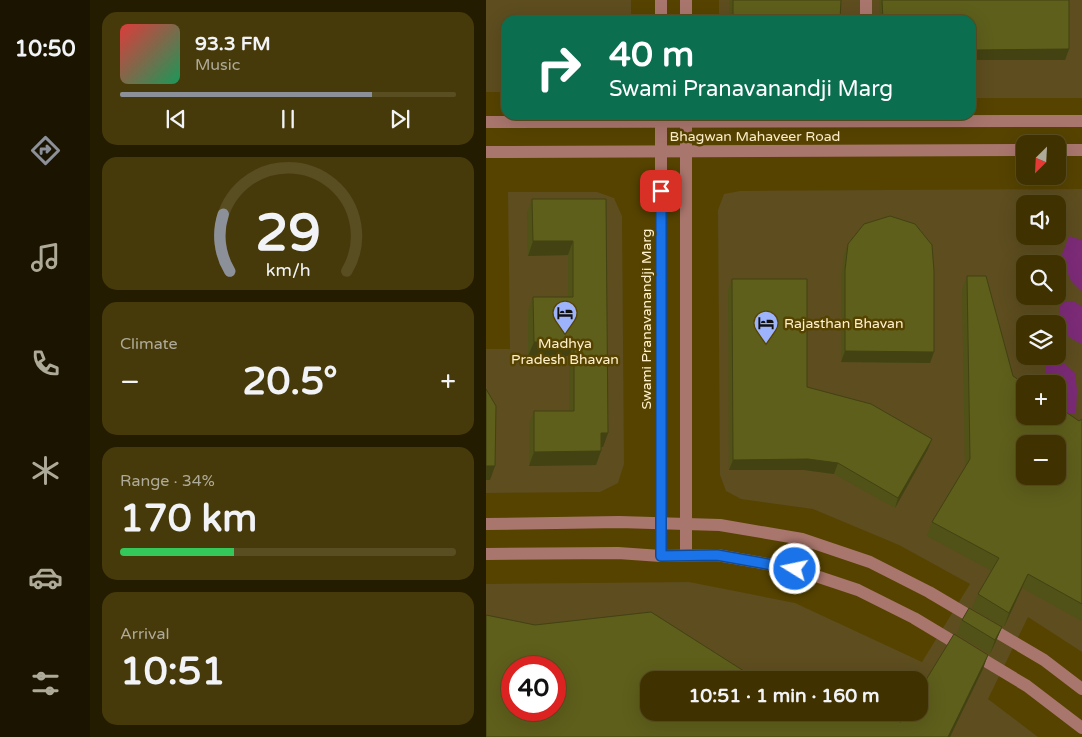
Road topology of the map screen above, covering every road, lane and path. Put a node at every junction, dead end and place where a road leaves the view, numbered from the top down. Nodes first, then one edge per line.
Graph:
1 (661, 0) edge
2 (686, 0) edge
3 (866, 0) edge
4 (661, 15) edge
5 (686, 15) edge
6 (866, 15) edge
7 (976, 119) edge
8 (574, 120) edge
9 (661, 120) edge
10 (686, 120) edge
11 (1082, 120) edge
12 (486, 122) edge
13 (1016, 150) edge
14 (1066, 150) edge
15 (1082, 150) edge
16 (486, 152) edge
17 (661, 152) junction
18 (686, 152) junction
19 (661, 523) junction
20 (486, 524) edge
21 (686, 524) junction
22 (486, 554) edge
23 (686, 555) junction
24 (661, 556) junction
25 (1082, 689) edge
26 (1082, 728) edge

1 - 4 street
2 - 5 street
3 - 6 street
7 - 11 street, Bhagwan Mahaveer Road
8 - 12 street, Bhagwan Mahaveer Road
9 - 17 street, Swami Pranavanandji Marg
10 - 18 street
13 - 18 street, Bhagwan Mahaveer Road
14 - 15 street
16 - 17 street, Bhagwan Mahaveer Road
17 - 18 street, Bhagwan Mahaveer Road
17 - 19 street, Swami Pranavanandji Marg
18 - 21 street
19 - 20 street
19 - 21 street
19 - 24 street, Swami Pranavanandji Marg
21 - 23 street
21 - 25 street
22 - 24 street
23 - 24 street
23 - 26 street

